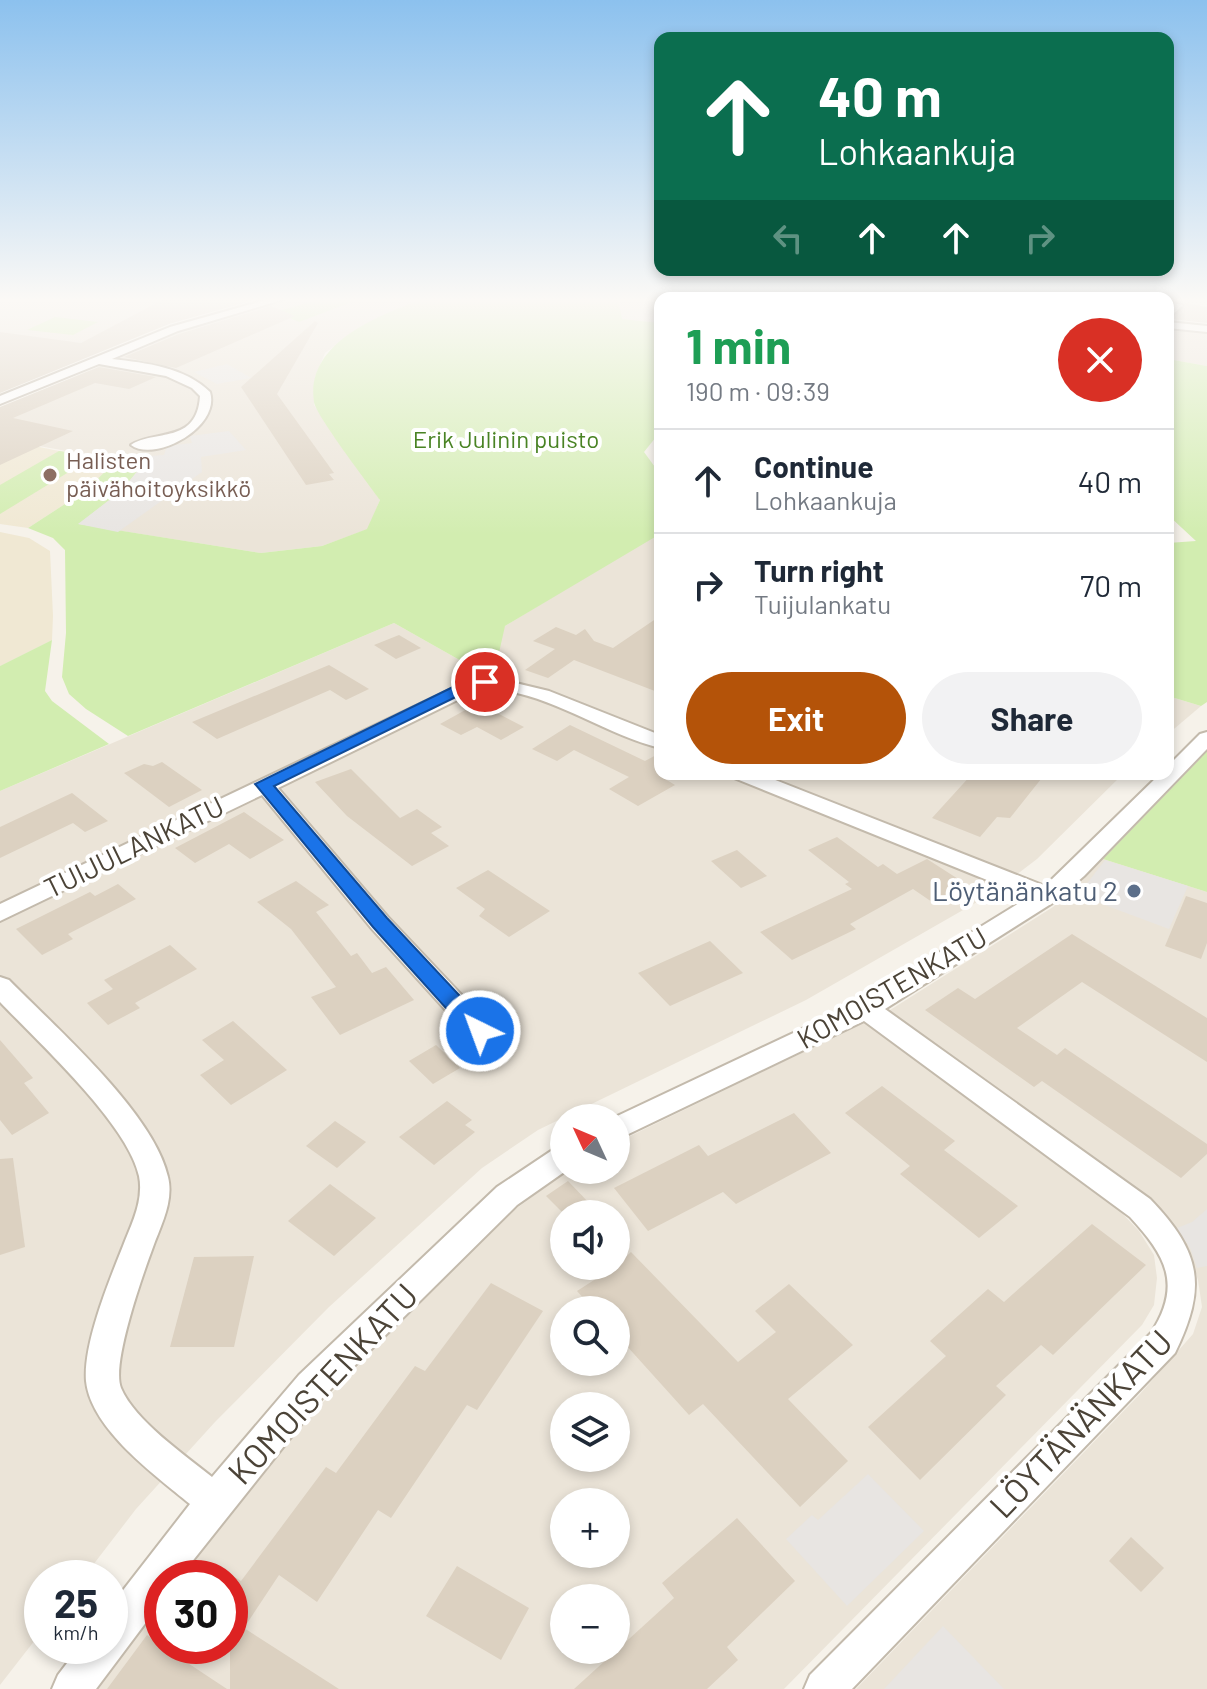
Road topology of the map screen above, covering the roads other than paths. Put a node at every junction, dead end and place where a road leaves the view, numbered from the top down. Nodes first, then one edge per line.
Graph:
1 (54, 378) edge
2 (180, 378) edge
3 (0, 400) edge
4 (138, 445) dead end
5 (1207, 738) edge
6 (654, 740) edge
7 (1174, 768) edge
8 (756, 780) edge
9 (1162, 780) edge
10 (264, 784) junction
11 (1046, 897) junction
12 (0, 913) edge
13 (0, 986) edge
14 (866, 1009) junction
15 (480, 1031) dead end
16 (630, 1122) edge
17 (550, 1167) edge
18 (214, 1502) junction
19 (128, 1614) edge
20 (91, 1664) edge
21 (72, 1689) edge
22 (824, 1689) edge

1 - 3 street
2 - 4 street
5 - 7 street, KOMOISTENKATU
6 - 10 street, TUIJULANKATU
8 - 11 street
9 - 11 street, KOMOISTENKATU
10 - 12 street, TUIJULANKATU
10 - 15 street
11 - 14 street, KOMOISTENKATU
13 - 18 street
14 - 16 street, KOMOISTENKATU
14 - 22 street, LÖYTÄNÄNKATU
17 - 18 street, KOMOISTENKATU
18 - 19 street, KOMOISTENKATU
20 - 21 street

